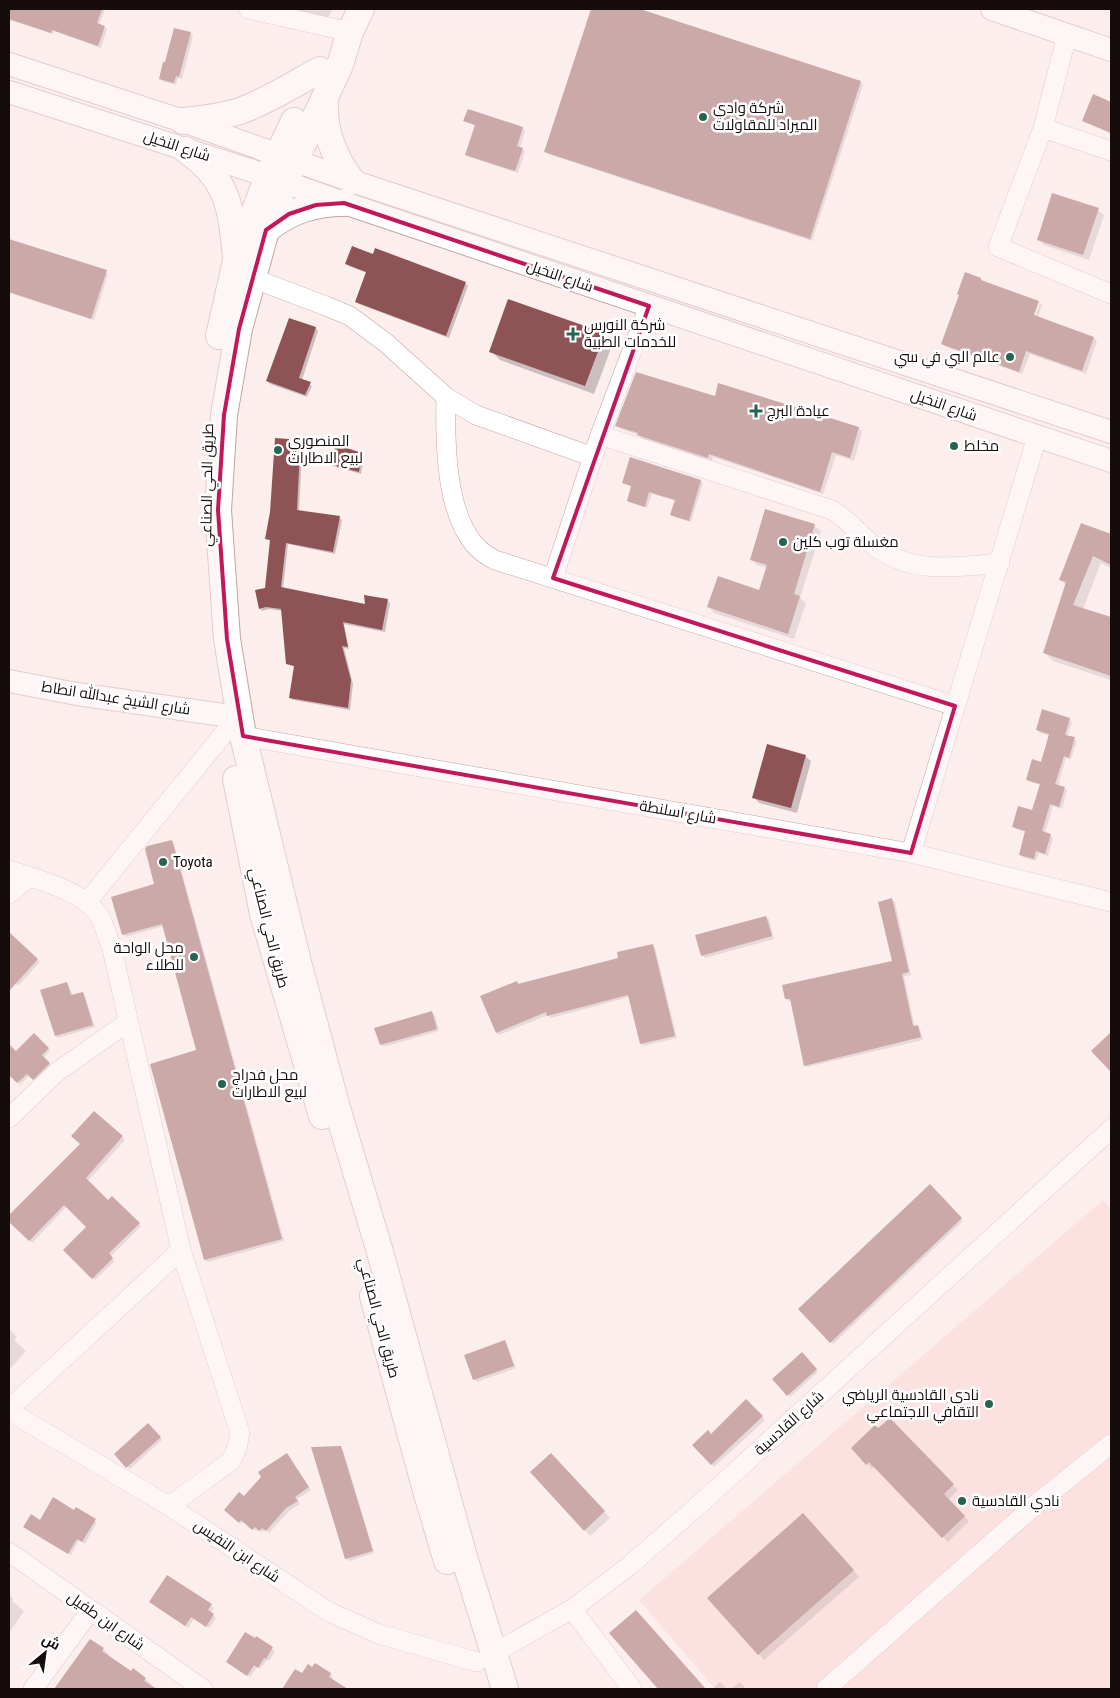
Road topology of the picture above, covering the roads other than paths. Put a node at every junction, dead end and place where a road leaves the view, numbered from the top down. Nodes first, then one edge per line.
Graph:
1 (249, 9) edge
2 (992, 9) edge
3 (355, 20) edge
4 (1067, 35) junction
5 (1111, 50) edge
6 (9, 64) edge
7 (323, 82) junction
8 (9, 92) edge
9 (183, 121) junction
10 (1043, 128) junction
11 (186, 150) junction
12 (1111, 151) edge
13 (281, 168) junction
14 (348, 192) junction
15 (266, 230) junction
16 (244, 270) junction
17 (1111, 294) edge
18 (649, 306) junction
19 (446, 397) junction
20 (1111, 432) edge
21 (600, 435) junction
22 (1037, 437) junction
23 (592, 458) junction
24 (1111, 462) edge
25 (1000, 563) junction
26 (553, 578) junction
27 (9, 681) edge
28 (955, 706) junction
29 (231, 728) junction
30 (911, 853) junction
31 (9, 870) edge
32 (29, 877) junction
33 (9, 894) edge
34 (86, 902) junction
35 (1111, 902) edge
36 (128, 1022) junction
37 (9, 1118) edge
38 (1111, 1129) edge
39 (181, 1250) junction
40 (9, 1410) edge
41 (1111, 1444) edge
42 (169, 1506) junction
43 (9, 1552) edge
44 (91, 1610) junction
45 (572, 1610) junction
46 (486, 1657) junction
47 (34, 1689) edge
48 (203, 1689) edge
49 (486, 1689) edge
50 (505, 1689) edge
51 (632, 1689) edge
52 (826, 1689) edge

1 - 3 street
2 - 4 main road
3 - 7 highway
4 - 5 main road
4 - 10 street
6 - 9 main road, شارع النخيل
7 - 9 highway
7 - 13 highway
7 - 14 highway
8 - 11 main road, شارع النخيل
9 - 13 main road, شارع النخيل
10 - 12 street
10 - 17 street
11 - 13 main road, شارع النخيل
11 - 16 highway
13 - 14 main road, شارع النخيل
13 - 15 highway, طريق الحي الصناعي
13 - 16 highway, طريق الحي الصناعي
14 - 15 highway
14 - 18 main road, شارع النخيل
14 - 20 main road, شارع النخيل
15 - 16 highway, طريق الحي الصناعي
16 - 19 street
16 - 29 highway, طريق الحي الصناعي
18 - 21 street
18 - 22 main road, شارع النخيل
19 - 23 street
19 - 26 street
21 - 23 street
21 - 25 street
22 - 24 main road, شارع النخيل
22 - 25 street
23 - 26 street
25 - 28 street
26 - 28 street
27 - 29 main road, شارع الشيخ عبدالله انطاط
28 - 30 street
29 - 30 street, شارع اسلنطة
29 - 34 street
29 - 46 highway, طريق الحي الصناعي
30 - 35 street, شارع اسلنطة
31 - 32 street
32 - 33 street
32 - 34 street
34 - 36 street
36 - 37 street
36 - 39 street
38 - 45 street, شارع القادسية
39 - 40 street
39 - 42 street
40 - 42 street, شارع ابن النفيس
41 - 52 street
42 - 46 street, شارع ابن النفيس
43 - 44 street, شارع ابن طفيل
44 - 47 street
44 - 48 street, شارع ابن طفيل
45 - 46 street, شارع القادسية
45 - 51 street
46 - 49 highway, طريق الحي الصناعي
46 - 50 highway, طريق الحي الصناعي

